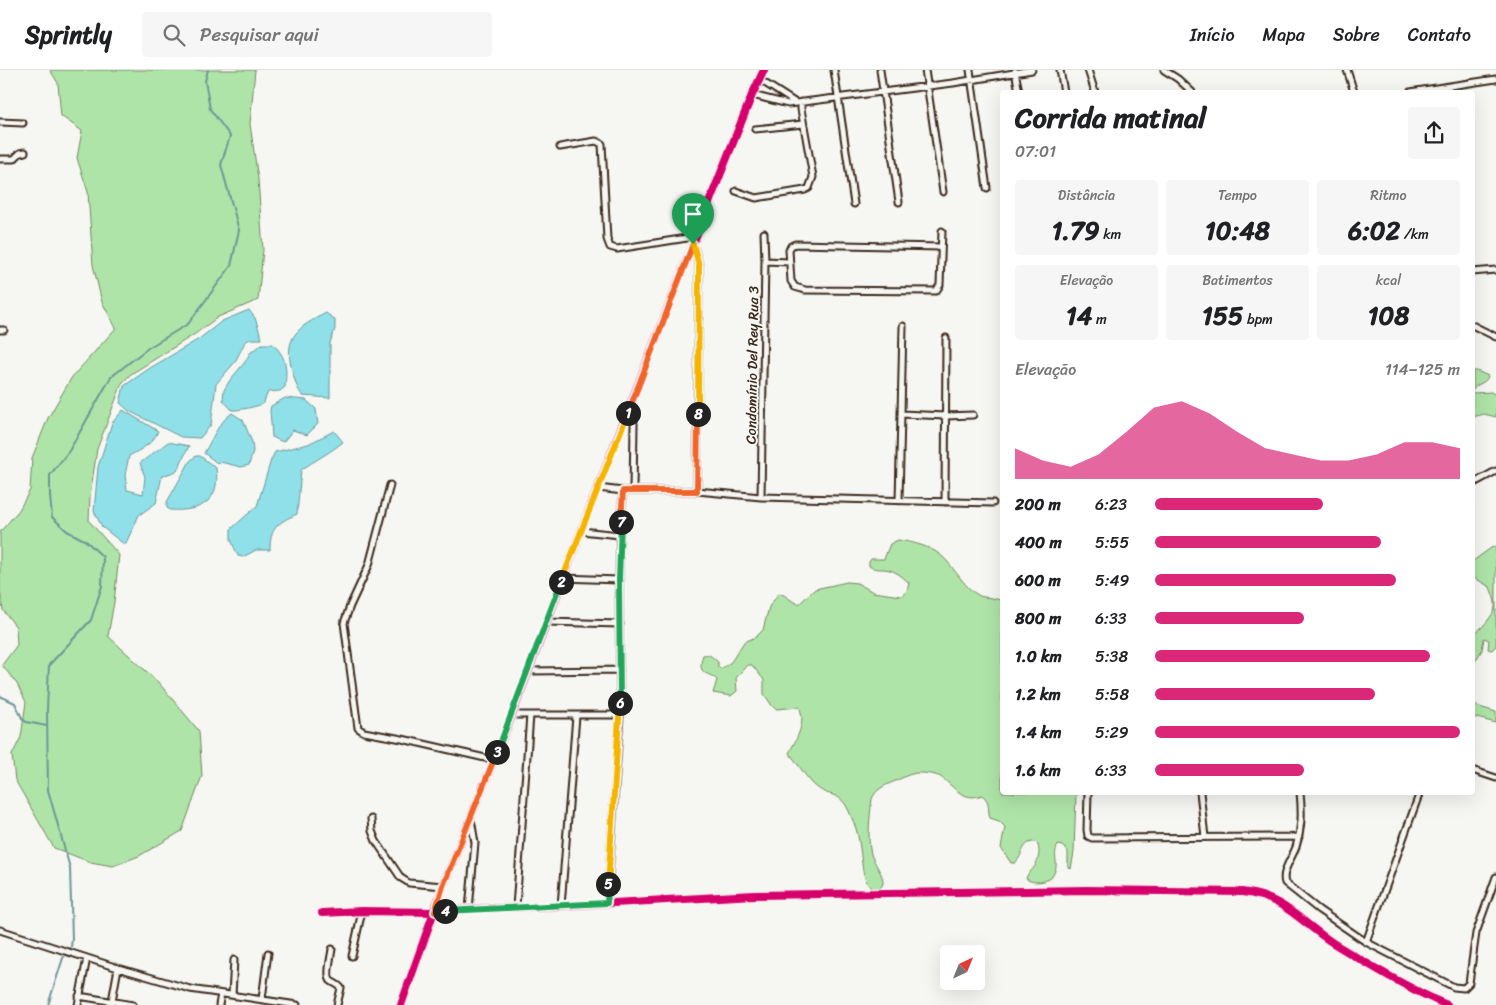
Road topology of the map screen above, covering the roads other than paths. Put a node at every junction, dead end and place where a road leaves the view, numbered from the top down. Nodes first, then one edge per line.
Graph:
1 (764, 70) edge
2 (834, 70) edge
3 (880, 70) edge
4 (925, 70) edge
5 (970, 70) edge
6 (1032, 70) edge
7 (1060, 70) edge
8 (1088, 70) edge
9 (1164, 70) edge
10 (1347, 70) edge
11 (1016, 72) edge
12 (1496, 79) edge
13 (760, 80) junction
14 (972, 80) junction
15 (927, 86) junction
16 (1019, 90) edge
17 (1064, 90) edge
18 (1094, 90) edge
19 (1190, 90) edge
20 (1353, 90) edge
21 (1423, 90) edge
22 (883, 92) junction
23 (752, 95) junction
24 (838, 98) junction
25 (799, 102) junction
26 (0, 122) edge
27 (23, 123) dead end
28 (803, 124) junction
29 (755, 130) dead end
30 (560, 147) dead end
31 (25, 152) dead end
32 (0, 159) edge
33 (986, 188) dead end
34 (736, 191) dead end
35 (943, 192) dead end
36 (899, 202) dead end
37 (854, 204) dead end
38 (942, 231) dead end
39 (764, 233) dead end
40 (694, 241) junction
41 (941, 247) junction
42 (766, 262) junction
43 (789, 262) junction
44 (1496, 270) edge
45 (1475, 272) edge
46 (904, 326) dead end
47 (1475, 326) edge
48 (1496, 337) edge
49 (946, 338) dead end
50 (632, 403) junction
51 (901, 414) junction
52 (973, 415) dead end
53 (946, 416) junction
54 (1496, 471) edge
55 (1475, 482) edge
56 (390, 485) dead end
57 (598, 488) junction
58 (623, 491) junction
59 (633, 491) junction
60 (697, 491) junction
61 (761, 497) junction
62 (899, 501) junction
63 (946, 502) junction
64 (992, 503) dead end
65 (581, 531) junction
66 (620, 535) junction
67 (563, 578) junction
68 (619, 580) junction
69 (547, 622) junction
70 (620, 624) junction
71 (620, 670) junction
72 (529, 671) junction
73 (512, 715) junction
74 (620, 715) junction
75 (530, 716) junction
76 (576, 716) junction
77 (494, 760) junction
78 (1475, 771) edge
79 (1496, 778) edge
80 (1088, 795) edge
81 (1200, 795) edge
82 (1300, 795) edge
83 (1419, 795) edge
84 (371, 819) dead end
85 (471, 819) junction
86 (1205, 837) junction
87 (1299, 837) junction
88 (1496, 877) edge
89 (443, 886) junction
90 (607, 903) junction
91 (561, 906) junction
92 (516, 907) junction
93 (469, 909) junction
94 (362, 911) junction
95 (435, 912) junction
96 (322, 913) dead end
97 (0, 930) edge
98 (1366, 942) junction
99 (332, 949) dead end
100 (268, 953) dead end
101 (352, 956) dead end
102 (87, 958) junction
103 (234, 960) dead end
104 (118, 968) junction
105 (221, 994) junction
106 (232, 995) junction
107 (79, 996) junction
108 (262, 999) junction
109 (112, 1001) junction
110 (78, 1005) edge
111 (134, 1005) edge
112 (219, 1005) edge
113 (297, 1005) edge
114 (337, 1005) edge
115 (400, 1005) edge
116 (1447, 1005) edge

1 - 13 street
2 - 24 street
3 - 22 street
4 - 15 street
5 - 14 street
6 - 11 street
7 - 17 street
8 - 18 street
9 - 19 street
10 - 20 street
11 - 14 street
11 - 16 street
12 - 21 street
13 - 23 street
13 - 25 street
14 - 15 street
14 - 33 street
15 - 22 street
15 - 35 street
22 - 24 street
22 - 36 street
23 - 25 street
23 - 40 street
24 - 25 street
24 - 37 street
25 - 28 street
26 - 27 street
28 - 29 street
28 - 34 street
30 - 40 street
31 - 32 street
38 - 41 street
39 - 42 street, Condomínio Del Rey Rua 3
40 - 50 street
40 - 60 street
41 - 43 street
41 - 43 street
42 - 43 street
42 - 61 street, Condomínio Del Rey Rua 3
44 - 45 street
46 - 51 street
47 - 48 street
49 - 53 street
50 - 57 street
50 - 59 street
51 - 53 street
51 - 62 street
52 - 53 street
53 - 63 street
54 - 55 street
56 - 77 street
57 - 58 street
57 - 65 street
58 - 59 street
58 - 66 street
59 - 60 street
60 - 61 street
61 - 62 street
62 - 63 street
63 - 64 street
65 - 66 street
65 - 67 street
66 - 68 street
67 - 68 street
67 - 69 street
68 - 70 street
69 - 70 street
69 - 72 street
70 - 71 street
71 - 72 street
71 - 74 street
72 - 73 street
73 - 75 street
73 - 77 street
74 - 76 street
74 - 90 street
75 - 76 street
75 - 92 street
76 - 91 street
77 - 85 street
78 - 79 street
80 - 86 street
81 - 86 street
82 - 87 street
83 - 98 street
84 - 89 street
85 - 89 street
85 - 93 street
86 - 87 street
87 - 98 street
88 - 98 street
89 - 95 street
90 - 91 street
90 - 116 street
91 - 92 street
92 - 93 street
93 - 95 street
94 - 95 street
94 - 96 street
94 - 101 street
95 - 115 street
97 - 102 street
99 - 114 street
100 - 108 street
102 - 104 street
102 - 107 street
103 - 106 street
104 - 105 street
104 - 109 street
105 - 106 street
105 - 112 street
106 - 108 street
107 - 109 street
107 - 110 street
108 - 113 street
109 - 111 street

